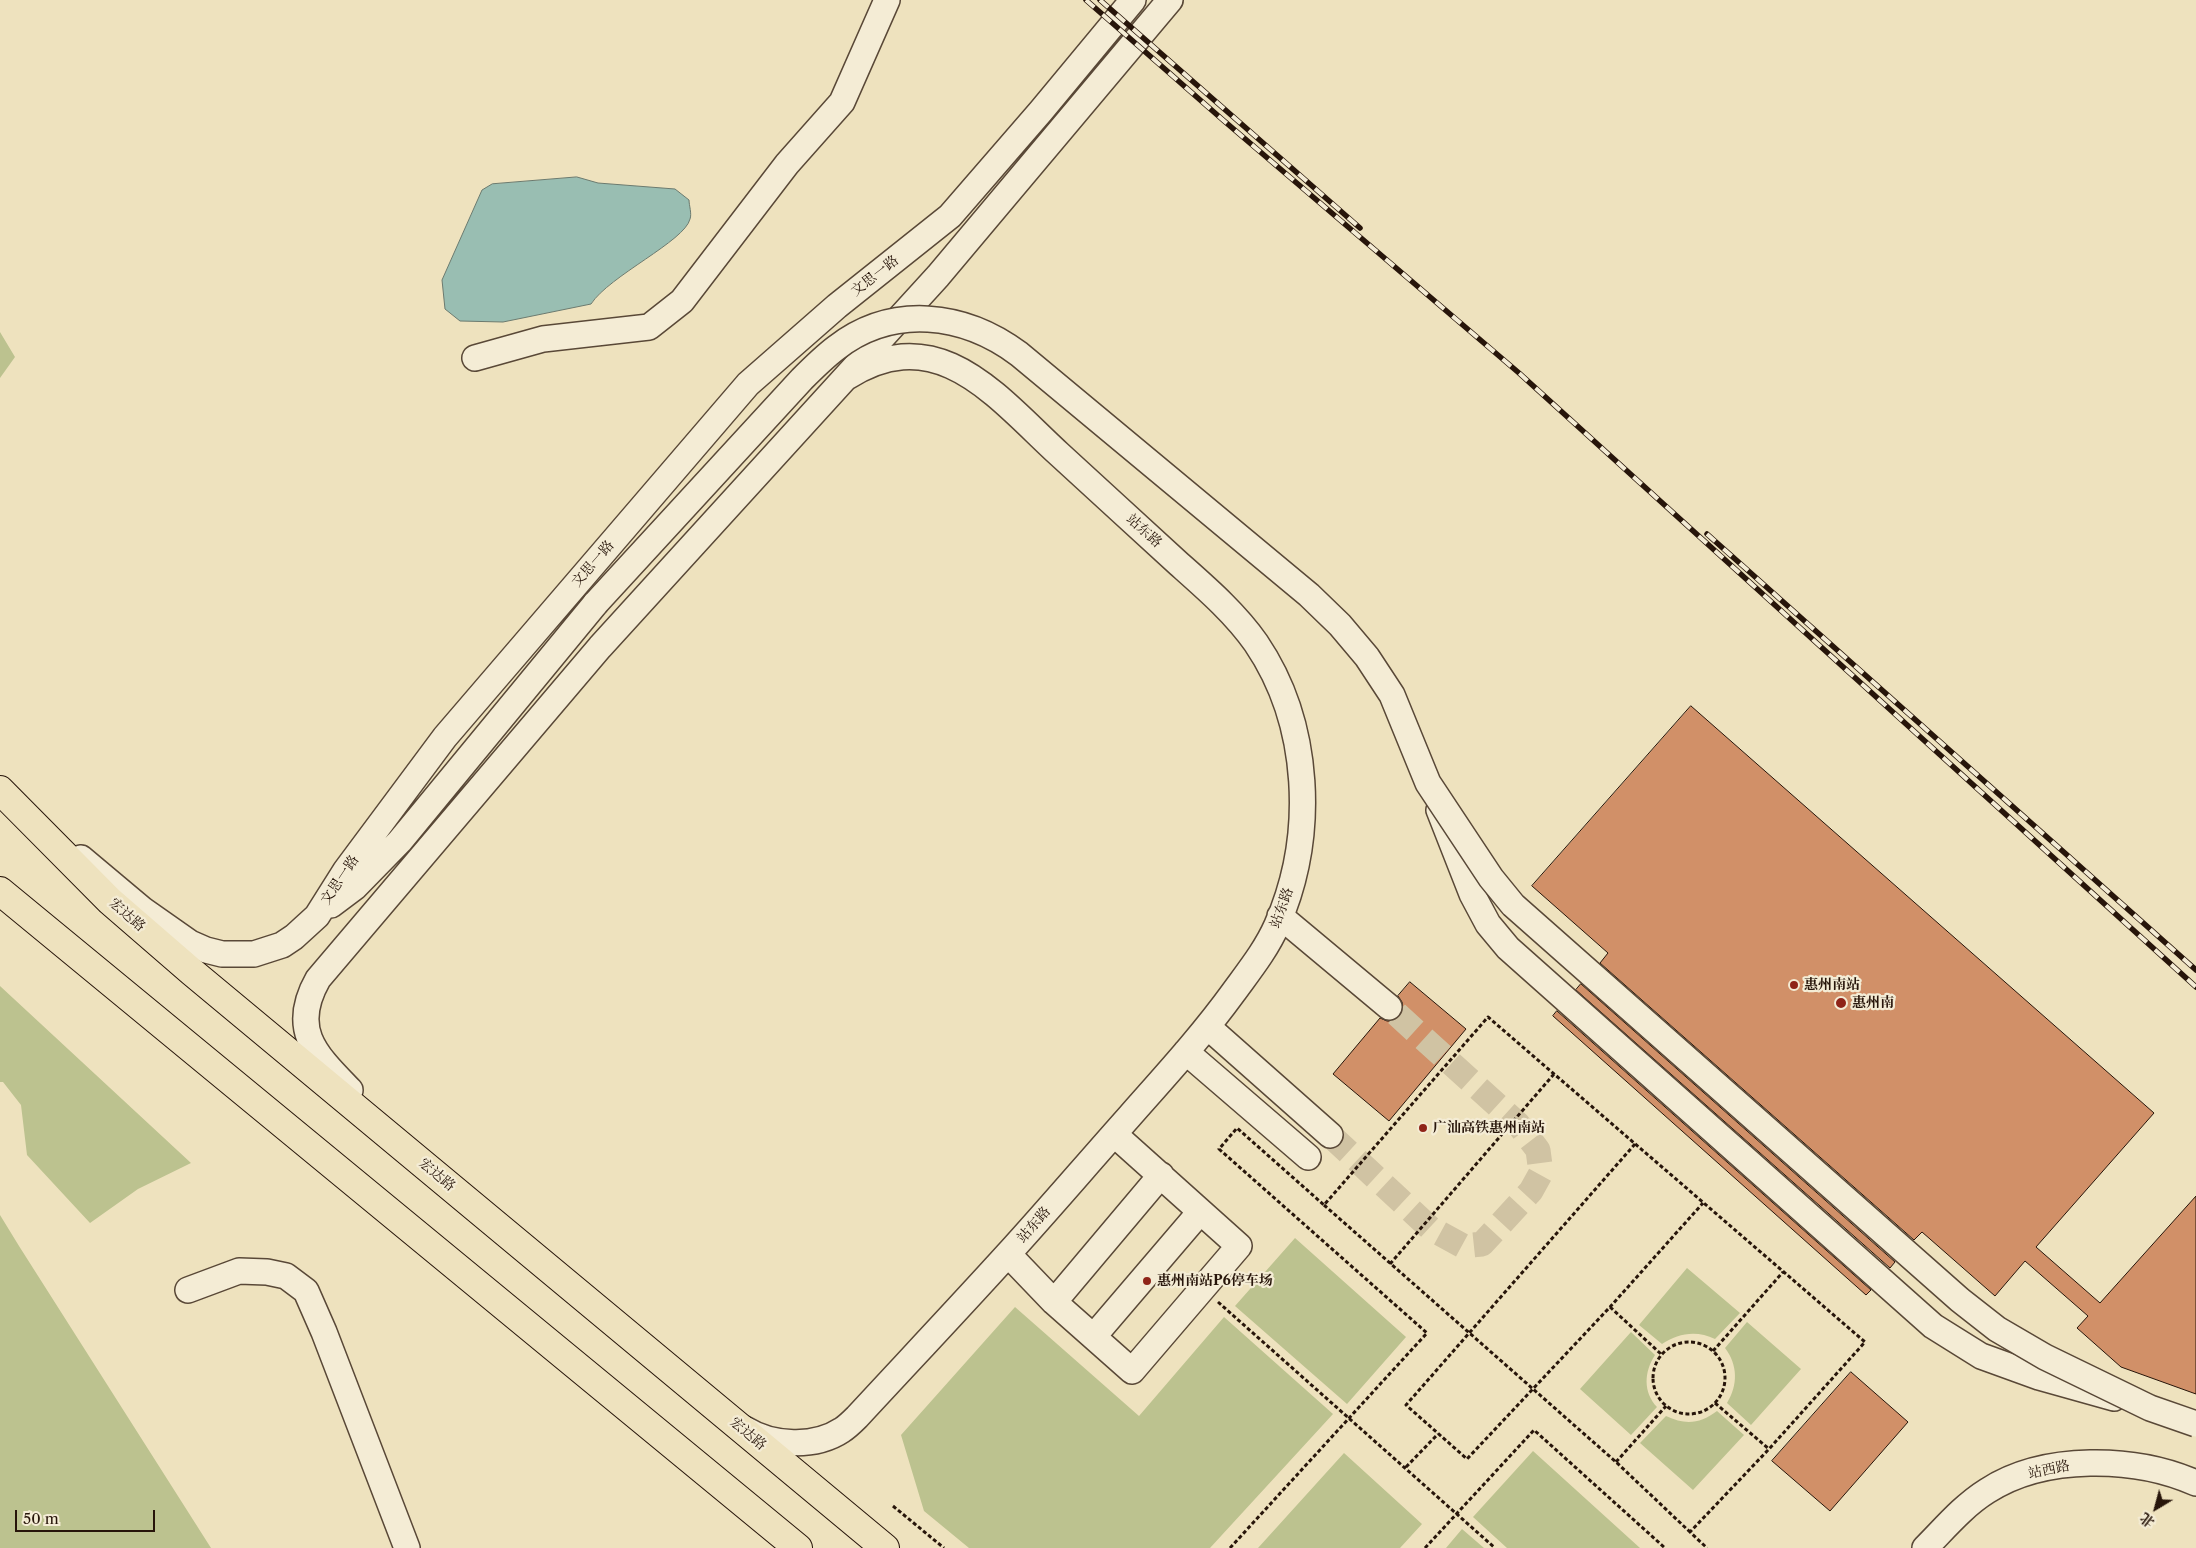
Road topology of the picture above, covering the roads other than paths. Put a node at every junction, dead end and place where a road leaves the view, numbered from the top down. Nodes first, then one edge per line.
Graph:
1 (887, 0) edge
2 (1133, 0) edge
3 (1170, 0) edge
4 (475, 358) dead end
5 (847, 377) junction
6 (1428, 783) junction
7 (4, 795) edge
8 (34, 825) junction
9 (0, 891) edge
10 (316, 916) junction
11 (1280, 916) junction
12 (1389, 1007) tunnel mouth
13 (1208, 1027) junction
14 (1186, 1052) junction
15 (387, 1134) junction
16 (1114, 1134) junction
17 (1330, 1135) tunnel mouth
18 (1308, 1157) dead end
19 (1161, 1175) junction
20 (1200, 1212) junction
21 (1008, 1254) junction
22 (188, 1290) dead end
23 (1054, 1302) junction
24 (1094, 1336) junction
25 (2150, 1408) junction
26 (735, 1422) junction
27 (2196, 1424) edge
28 (2196, 1483) edge
29 (407, 1548) edge
30 (798, 1548) edge
31 (885, 1548) edge
32 (1925, 1548) edge

1 - 4 street
2 - 10 street, 文思一路
3 - 5 street
5 - 11 street, 站东路
5 - 15 street
6 - 10 street, bridge
6 - 25 street, bridge
6 - 25 street, bridge
7 - 8 main road, 宏达路
8 - 10 street, 文思一路
8 - 15 main road, 宏达路
9 - 30 main road
11 - 12 street
11 - 13 street, 站东路
13 - 14 street, 站东路
13 - 17 street
14 - 16 street, 站东路
14 - 18 street
15 - 26 main road, 宏达路
16 - 19 street
16 - 21 street, 站东路
19 - 20 street
19 - 23 street
20 - 24 street
20 - 24 street
21 - 23 street
21 - 26 street, 站东路
22 - 29 street
23 - 24 street
25 - 27 street, bridge
26 - 31 main road, 宏达路
28 - 32 street, 站西路

